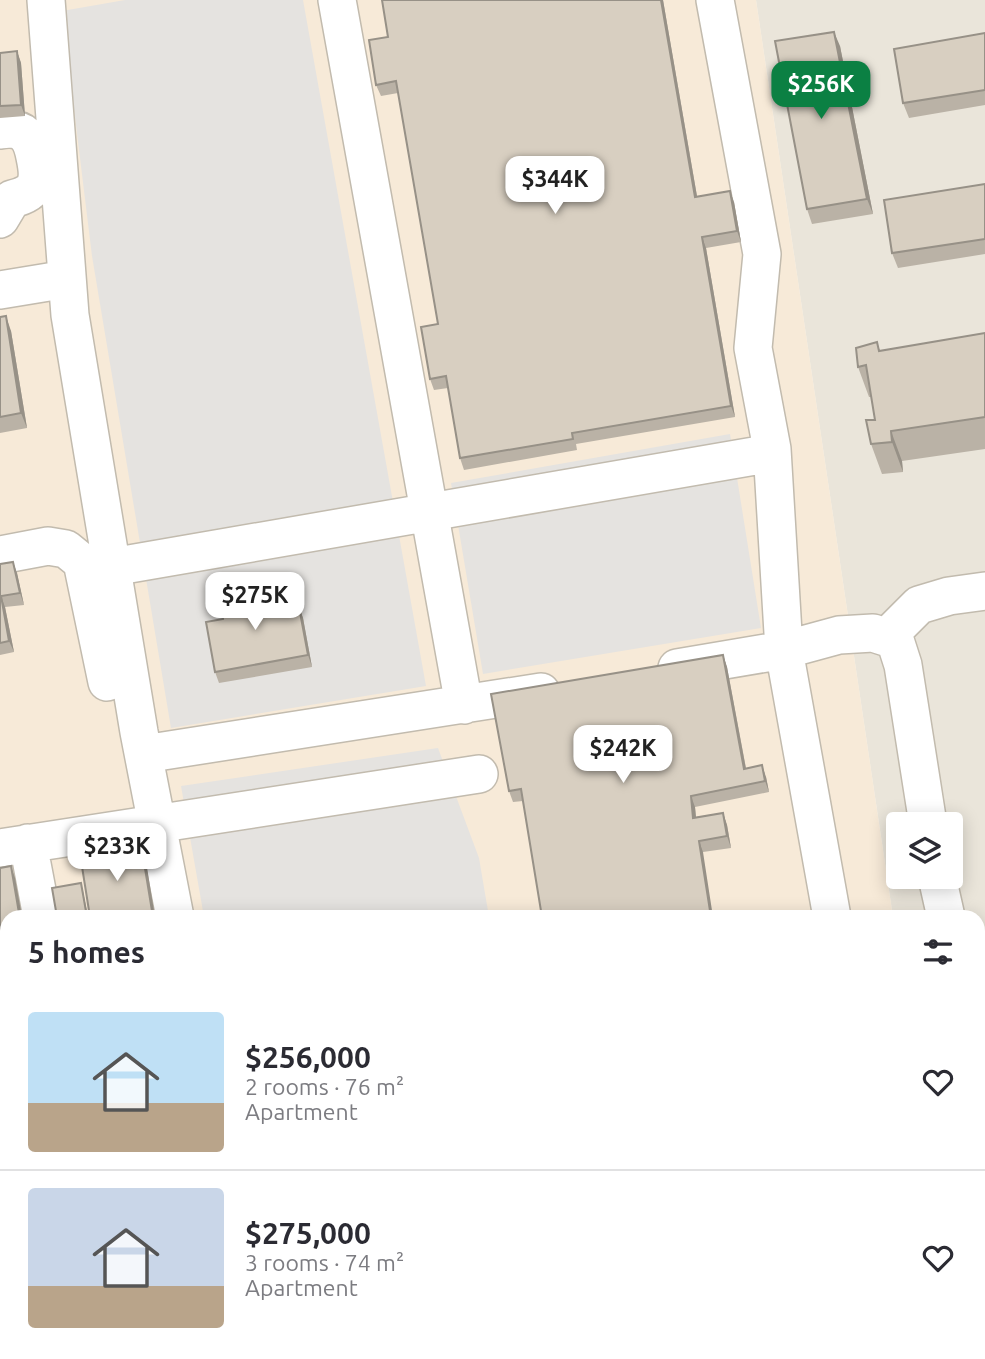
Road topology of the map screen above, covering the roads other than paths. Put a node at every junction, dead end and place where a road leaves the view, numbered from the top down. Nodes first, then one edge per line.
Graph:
1 (46, 0) edge
2 (337, 0) edge
3 (715, 0) edge
4 (0, 130) edge
5 (0, 219) edge
6 (67, 279) junction
7 (0, 290) edge
8 (772, 453) junction
9 (429, 513) junction
10 (0, 555) edge
11 (112, 566) junction
12 (985, 591) edge
13 (887, 637) junction
14 (783, 650) junction
15 (650, 673) edge
16 (569, 687) edge
17 (109, 690) dead end
18 (464, 705) junction
19 (144, 754) junction
20 (479, 774) dead end
21 (926, 812) edge
22 (157, 822) junction
23 (26, 843) edge
24 (940, 889) edge
25 (52, 906) edge
26 (173, 910) edge
27 (831, 910) edge
28 (944, 910) edge

1 - 6 lane
2 - 9 lane
3 - 8 lane
4 - 5 lane
6 - 7 lane
6 - 11 lane
8 - 9 lane
8 - 14 lane
9 - 11 lane
9 - 18 lane
10 - 17 lane
11 - 19 lane
12 - 13 lane
13 - 14 lane
13 - 21 lane
14 - 15 lane
14 - 27 lane
16 - 18 lane
18 - 19 lane
19 - 22 lane
20 - 22 lane
22 - 23 lane
22 - 26 lane
23 - 25 lane
24 - 28 lane

